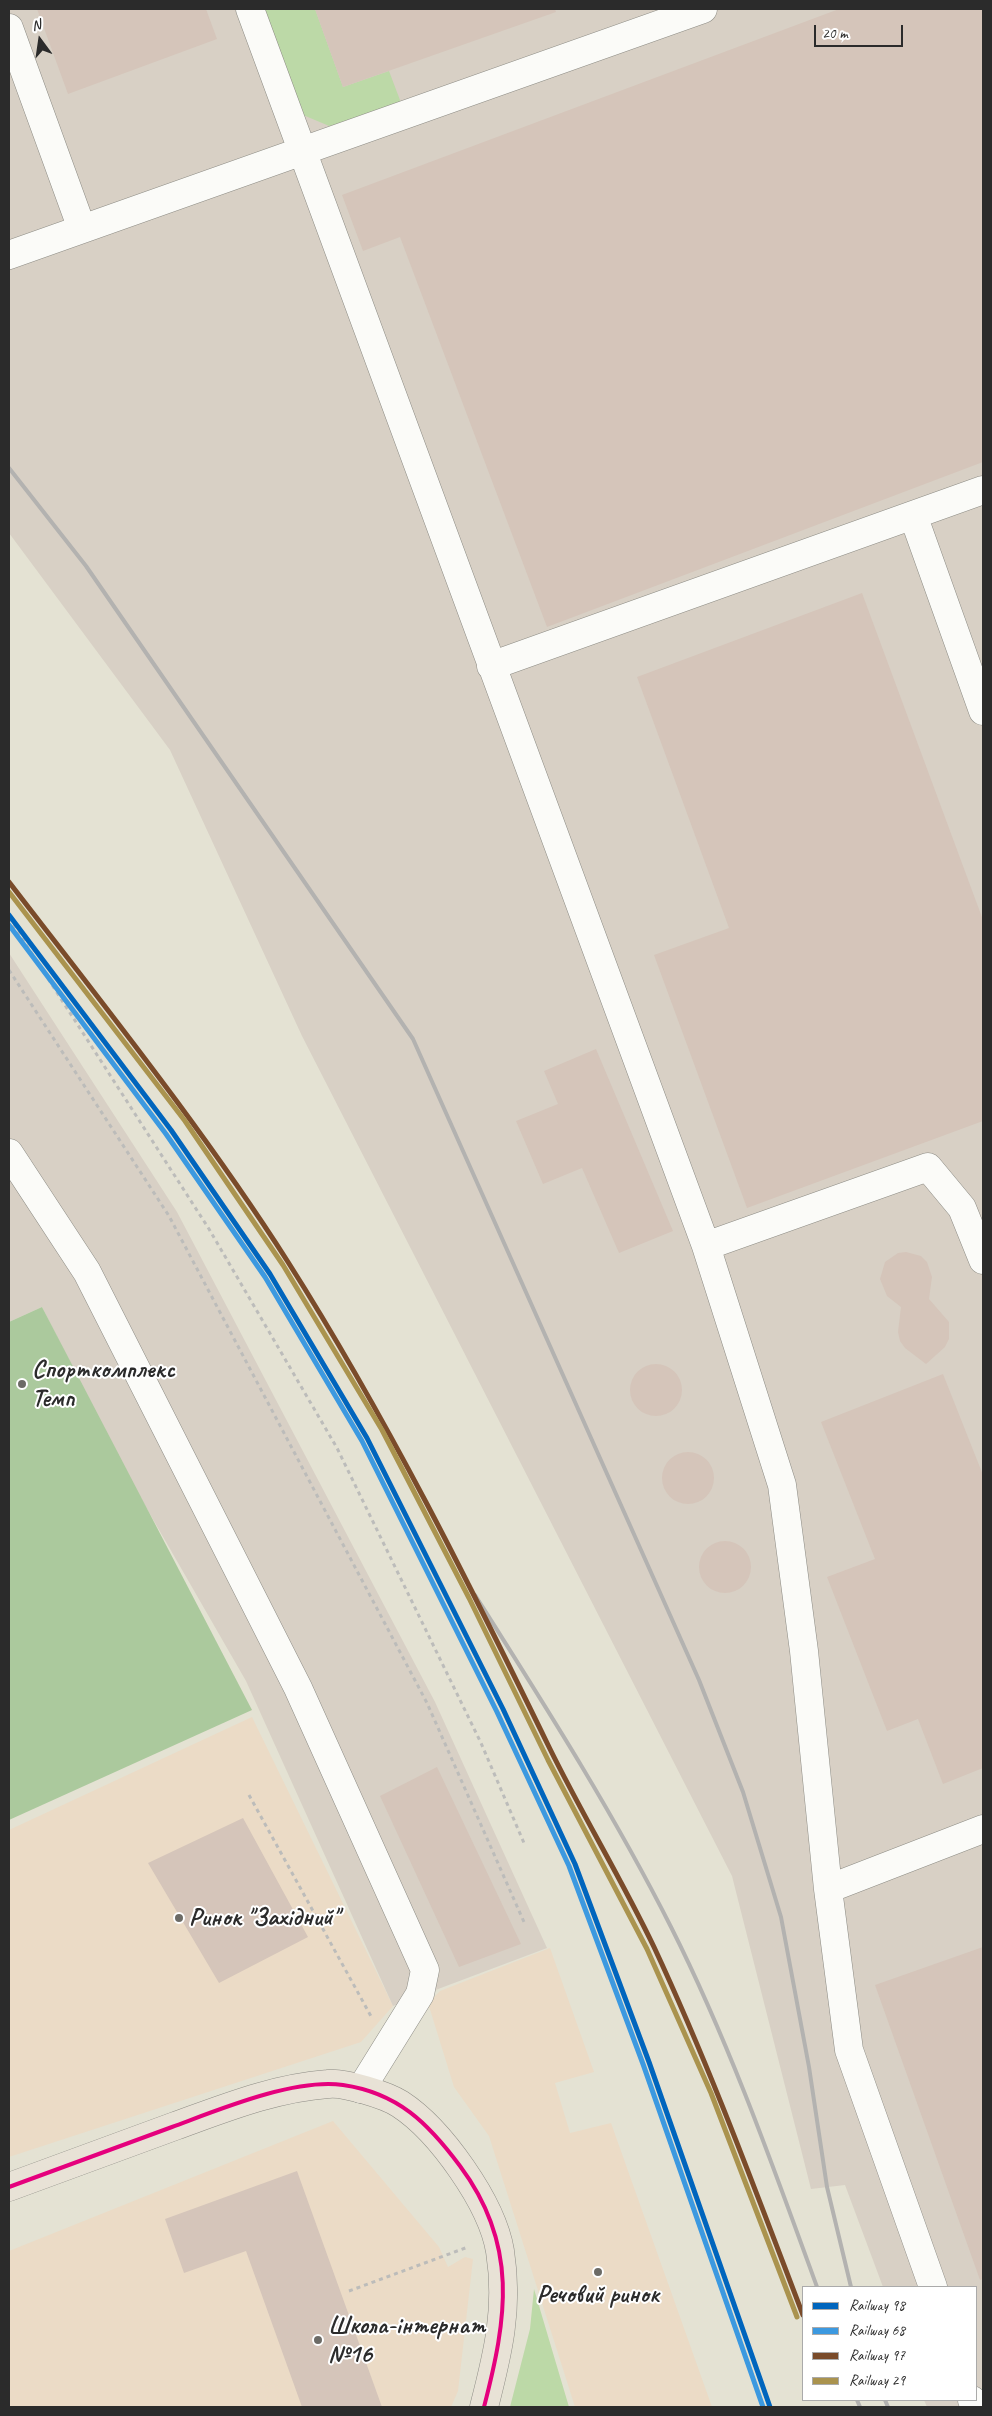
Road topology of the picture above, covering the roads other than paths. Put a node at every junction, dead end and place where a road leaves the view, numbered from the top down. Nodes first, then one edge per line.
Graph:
1 (250, 9) edge
2 (704, 9) edge
3 (9, 28) edge
4 (301, 151) junction
5 (82, 229) junction
6 (9, 255) edge
7 (983, 490) edge
8 (912, 515) junction
9 (492, 666) junction
10 (983, 710) edge
11 (9, 1153) edge
12 (706, 1246) junction
13 (983, 1260) edge
14 (983, 1829) edge
15 (828, 1888) junction
16 (362, 2090) junction
17 (9, 2187) edge
18 (932, 2286) edge
19 (484, 2407) edge

1 - 4 lane
2 - 4 lane
3 - 5 lane
4 - 5 lane
4 - 9 lane
5 - 6 lane
7 - 8 lane
8 - 9 lane
8 - 10 lane
9 - 12 lane
11 - 16 lane
12 - 13 lane
12 - 15 lane
14 - 15 lane
15 - 18 lane
16 - 17 main road
16 - 19 main road

